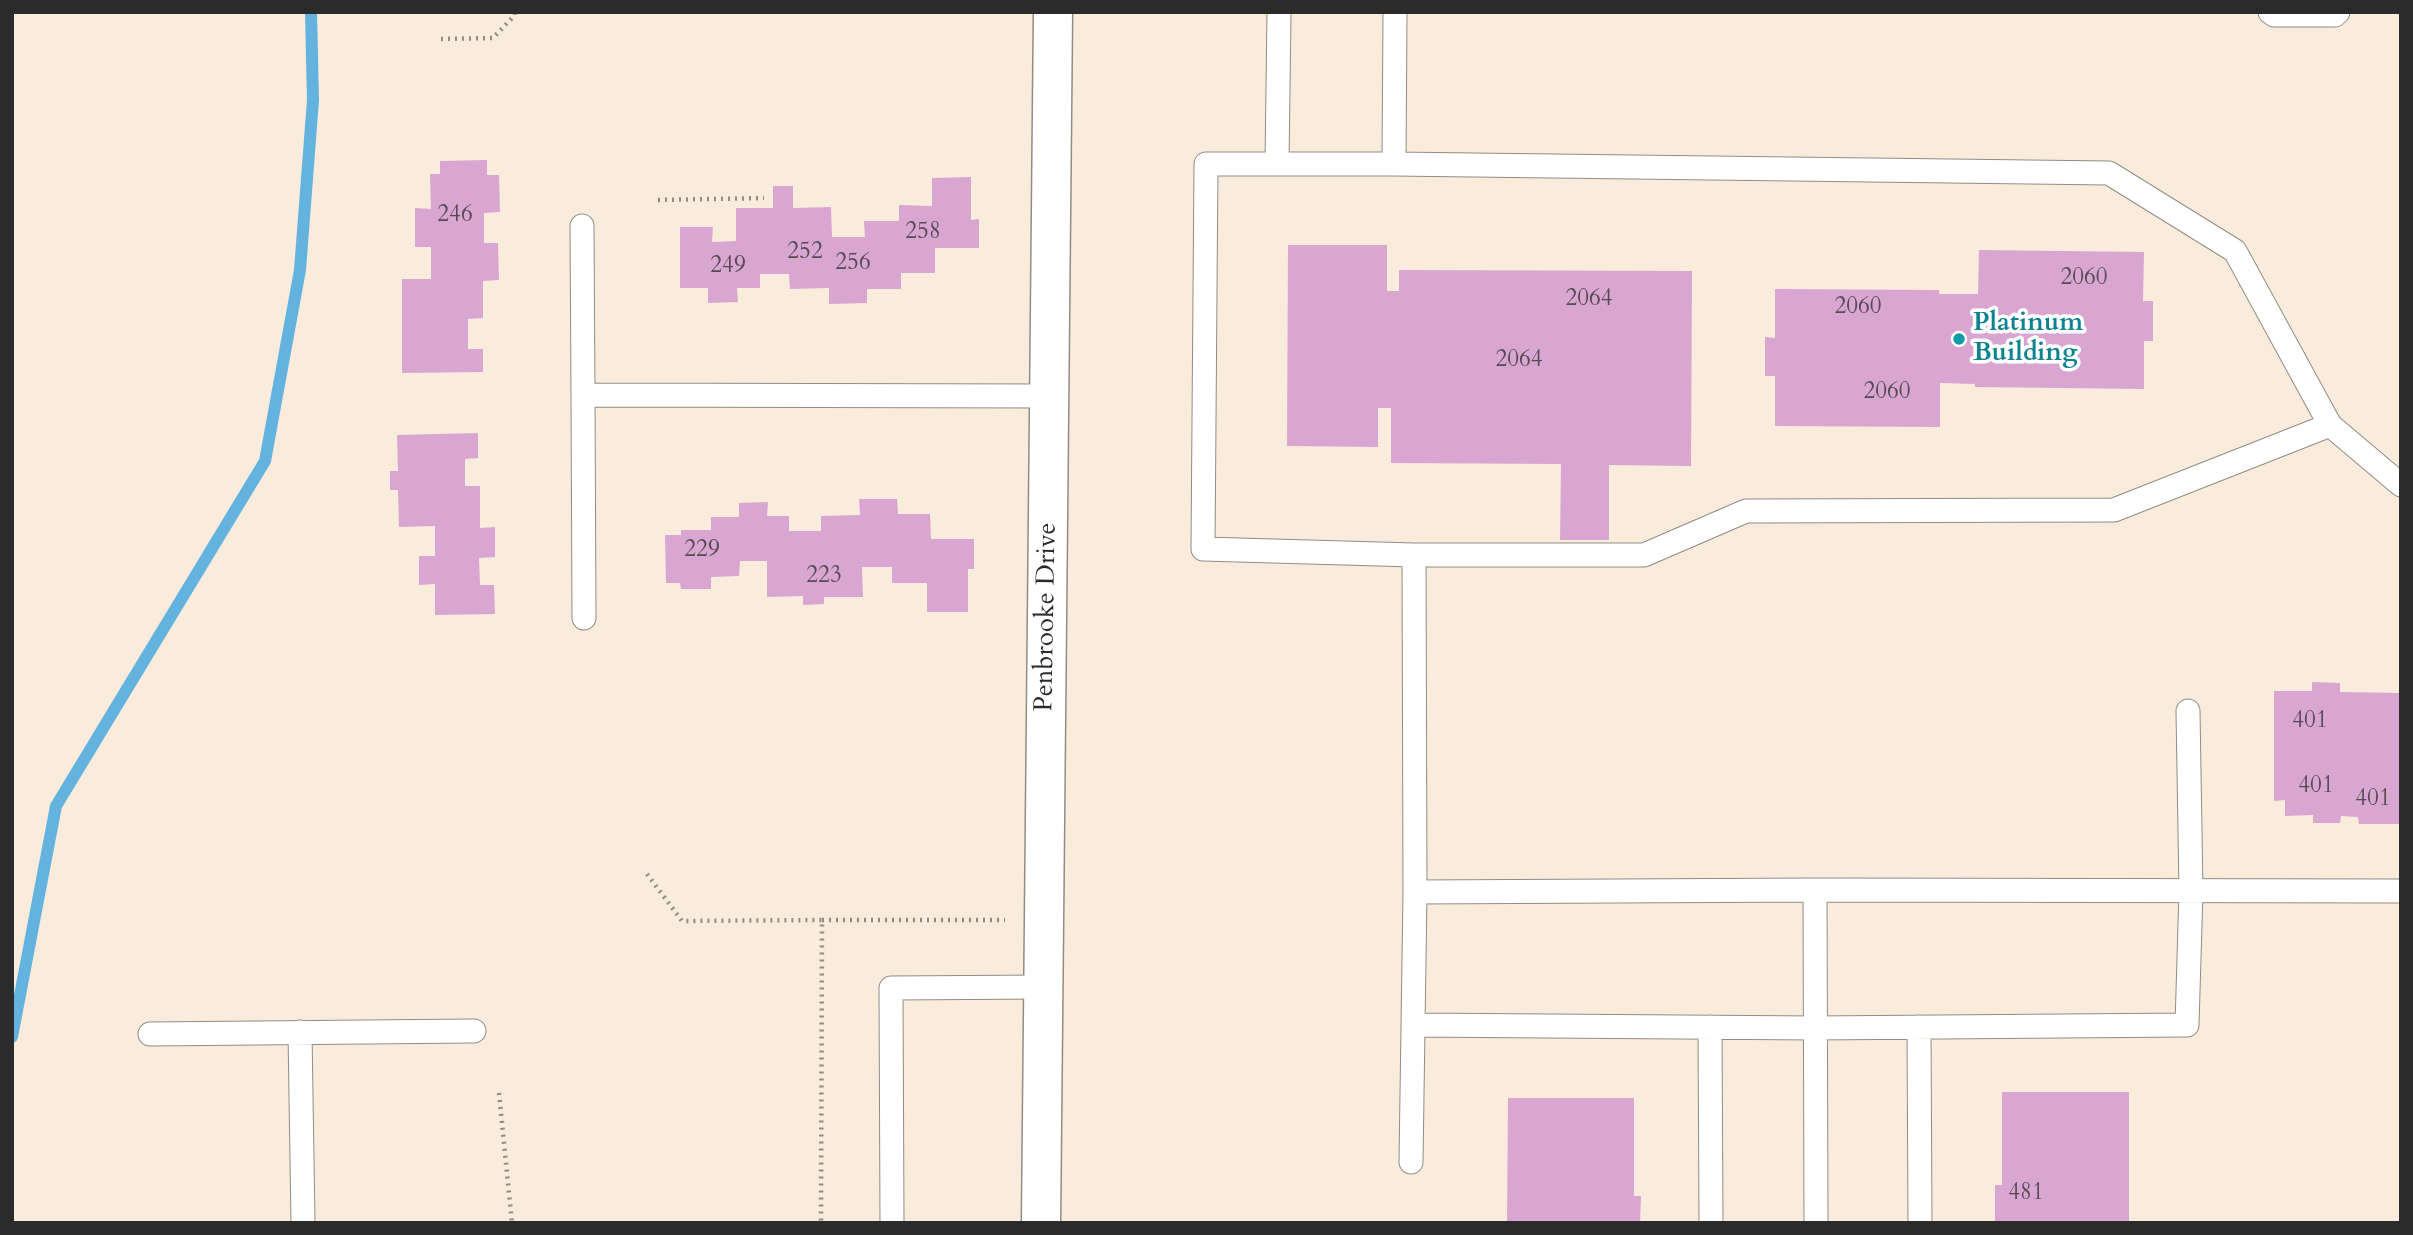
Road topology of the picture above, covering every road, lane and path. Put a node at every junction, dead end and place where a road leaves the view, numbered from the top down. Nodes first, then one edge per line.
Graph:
1 (515, 12) edge
2 (1053, 12) edge
3 (1279, 12) edge
4 (1395, 12) edge
5 (2270, 12) edge
6 (2338, 12) edge
7 (441, 38) dead end
8 (1277, 164) junction
9 (1394, 164) junction
10 (764, 198) dead end
11 (658, 200) dead end
12 (582, 226) dead end
13 (583, 395) junction
14 (1049, 396) junction
15 (2330, 425) junction
16 (2401, 485) edge
17 (1414, 555) junction
18 (584, 618) dead end
19 (2188, 711) dead end
20 (647, 874) dead end
21 (1815, 890) junction
22 (2191, 891) junction
23 (2401, 891) edge
24 (1415, 892) junction
25 (822, 920) junction
26 (1006, 920) dead end
27 (1044, 987) junction
28 (1414, 1025) junction
29 (1710, 1027) junction
30 (1919, 1027) junction
31 (1815, 1028) junction
32 (474, 1031) dead end
33 (300, 1032) junction
34 (150, 1034) dead end
35 (499, 1093) dead end
36 (1411, 1162) dead end
37 (303, 1223) edge
38 (512, 1223) edge
39 (821, 1223) edge
40 (892, 1223) edge
41 (1041, 1223) edge
42 (1711, 1223) edge
43 (1816, 1223) edge
44 (1920, 1223) edge

1 - 7 path
2 - 14 street, Penbrooke Drive
3 - 8 lane
4 - 9 lane
5 - 6 lane
8 - 9 lane
8 - 17 lane
9 - 15 lane
10 - 11 path
12 - 13 lane
13 - 14 lane
13 - 18 lane
14 - 27 street, Penbrooke Drive
15 - 16 lane
15 - 17 lane
17 - 24 lane
19 - 22 lane
20 - 25 path
21 - 22 lane
21 - 24 lane
21 - 31 lane
22 - 23 lane
22 - 30 lane
24 - 28 lane
25 - 26 path
25 - 39 path
27 - 40 lane
27 - 41 street, Penbrooke Drive
28 - 29 lane
28 - 36 lane
29 - 31 lane
29 - 42 lane
30 - 31 lane
30 - 44 lane
31 - 43 lane
32 - 33 lane
33 - 34 lane
33 - 37 lane
35 - 38 path

